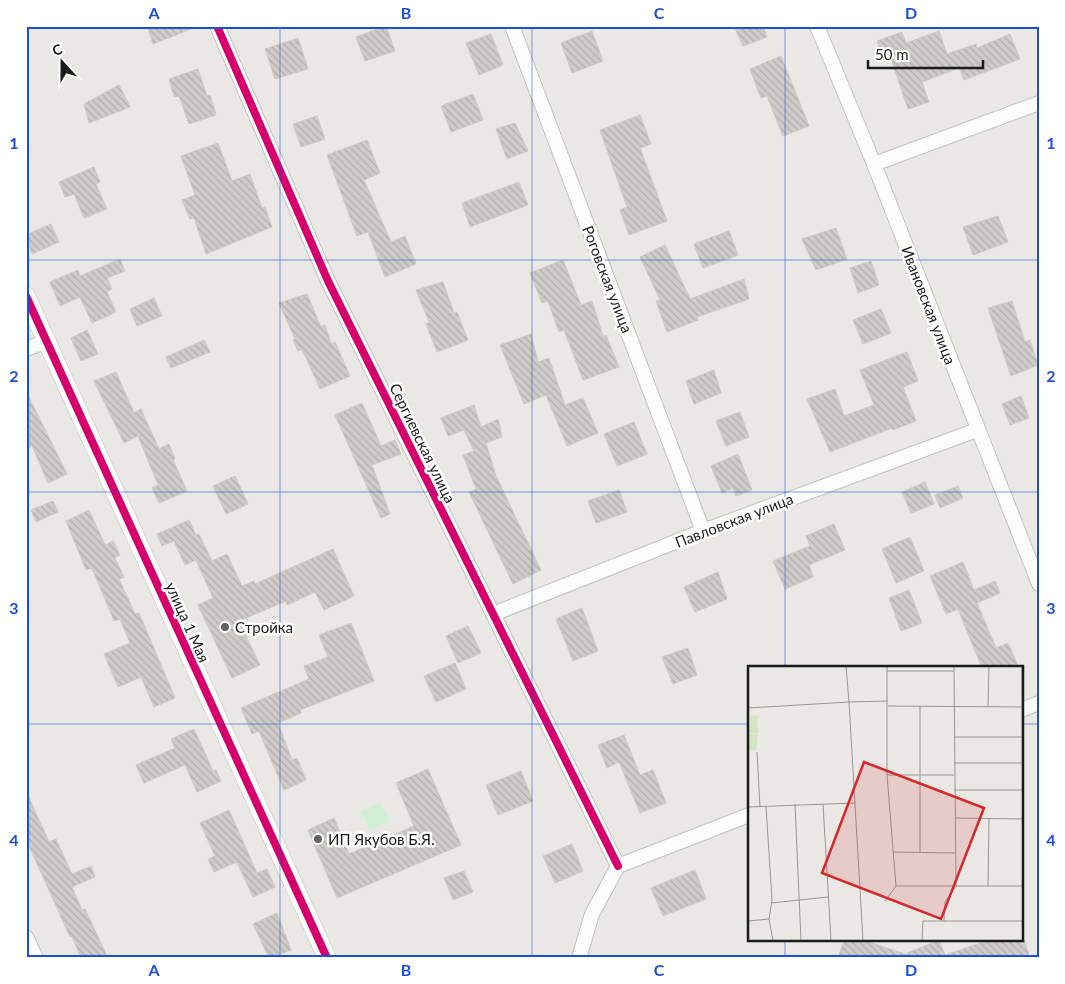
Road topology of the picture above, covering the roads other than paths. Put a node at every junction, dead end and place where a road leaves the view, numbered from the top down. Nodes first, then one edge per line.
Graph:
1 (512, 26) edge
2 (817, 26) edge
3 (222, 28) edge
4 (1039, 103) edge
5 (874, 164) junction
6 (26, 296) edge
7 (47, 341) junction
8 (26, 349) edge
9 (978, 430) junction
10 (703, 531) junction
11 (1039, 584) edge
12 (493, 614) junction
13 (1039, 704) edge
14 (1022, 710) edge
15 (748, 816) edge
16 (618, 866) junction
17 (26, 937) edge
18 (36, 958) edge
19 (327, 958) edge
20 (579, 958) edge

1 - 10 street, Роговская улица
2 - 5 street, Ивановская улица
3 - 12 street, Сергиевская улица
4 - 5 street
5 - 9 street, Ивановская улица
6 - 7 street, улица 1 Мая
7 - 8 street
7 - 19 street, улица 1 Мая
9 - 10 street, Павловская улица
9 - 11 street, Ивановская улица
10 - 12 street, Павловская улица
12 - 16 street, Сергиевская улица
13 - 14 street
15 - 16 street
16 - 20 street
17 - 18 street

